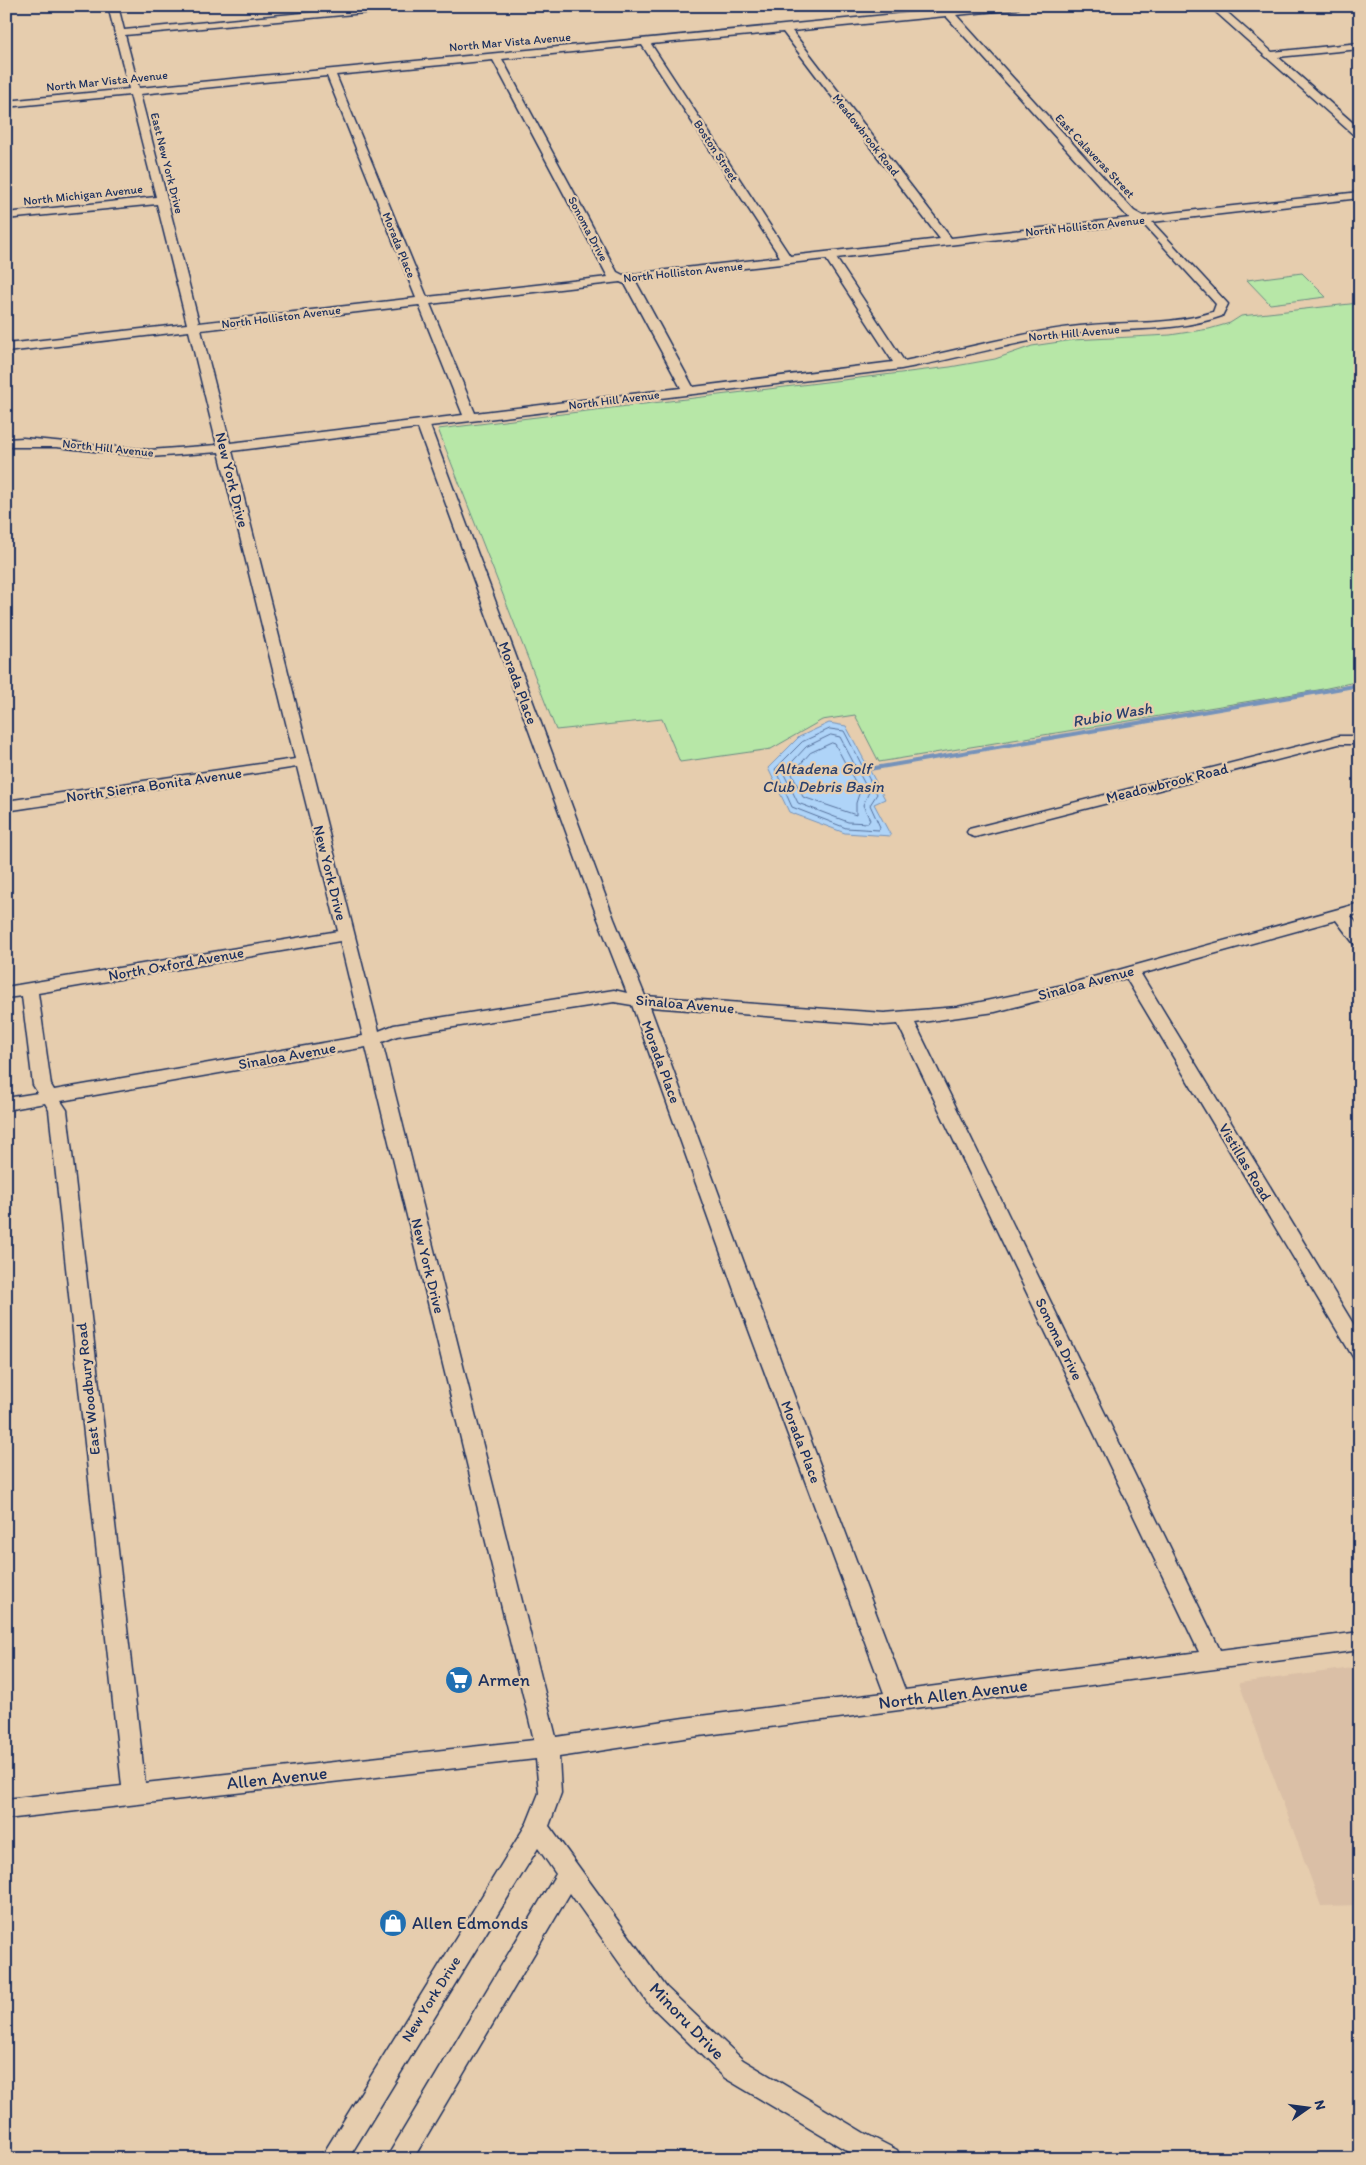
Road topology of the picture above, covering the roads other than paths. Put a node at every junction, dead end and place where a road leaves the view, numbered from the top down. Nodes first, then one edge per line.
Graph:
1 (113, 6) edge
2 (408, 6) edge
3 (1017, 6) edge
4 (1214, 6) edge
5 (391, 7) edge
6 (948, 12) junction
7 (785, 28) junction
8 (119, 33) junction
9 (645, 42) junction
10 (1360, 46) edge
11 (1270, 55) junction
12 (496, 56) junction
13 (330, 72) junction
14 (135, 91) junction
15 (6, 104) edge
16 (1360, 120) edge
17 (1345, 122) junction
18 (1360, 135) edge
19 (1360, 195) edge
20 (162, 200) junction
21 (6, 216) edge
22 (1140, 220) junction
23 (948, 242) junction
24 (829, 255) junction
25 (787, 260) junction
26 (621, 279) junction
27 (422, 301) junction
28 (1218, 314) joint
29 (194, 327) junction
30 (6, 348) edge
31 (901, 365) junction
32 (689, 391) junction
33 (470, 418) junction
34 (423, 424) junction
35 (6, 443) edge
36 (224, 448) junction
37 (1360, 740) edge
38 (302, 762) junction
39 (6, 806) edge
40 (975, 832) dead end
41 (1360, 908) edge
42 (1340, 913) junction
43 (346, 935) junction
44 (1360, 940) edge
45 (1131, 972) junction
46 (29, 989) junction
47 (6, 992) edge
48 (638, 1001) junction
49 (904, 1019) junction
50 (372, 1040) junction
51 (49, 1097) junction
52 (6, 1104) edge
53 (1360, 1352) edge
54 (1360, 1642) edge
55 (1214, 1660) junction
56 (898, 1701) junction
57 (547, 1748) junction
58 (135, 1794) junction
59 (6, 1809) edge
60 (537, 1828) junction
61 (570, 1872) junction
62 (333, 2159) edge
63 (398, 2159) edge
64 (888, 2159) edge

1 - 8 street, East New York Drive
2 - 5 street
3 - 6 street, North Mar Vista Avenue
4 - 11 street
5 - 8 street
6 - 7 street, North Mar Vista Avenue
6 - 22 street, East Calaveras Street
7 - 9 street, North Mar Vista Avenue
7 - 23 street, Meadowbrook Road
8 - 14 street, East New York Drive
9 - 12 street, North Mar Vista Avenue
9 - 25 street, Boston Street
10 - 11 street
11 - 17 street
12 - 13 street, North Mar Vista Avenue
12 - 26 street, Sonoma Drive
13 - 14 street, North Mar Vista Avenue
13 - 27 street, Morada Place
14 - 15 street, North Mar Vista Avenue
14 - 20 street, East New York Drive
16 - 17 street
17 - 18 street
19 - 22 street, North Holliston Avenue
20 - 21 street, North Michigan Avenue
20 - 29 street, East New York Drive
22 - 23 street, North Holliston Avenue
22 - 28 street, East Calaveras Street
23 - 24 street, North Holliston Avenue
24 - 25 street, North Holliston Avenue
24 - 31 street
25 - 26 street, North Holliston Avenue
26 - 27 street, North Holliston Avenue
26 - 32 street, Sonoma Drive
27 - 29 street, North Holliston Avenue
27 - 33 street, Morada Place
28 - 31 street, North Hill Avenue
29 - 30 street, North Holliston Avenue
29 - 36 street, New York Drive
31 - 32 street, North Hill Avenue
32 - 33 street, North Hill Avenue
33 - 34 street, North Hill Avenue
34 - 36 street, North Hill Avenue
34 - 48 street, Morada Place
35 - 36 street, North Hill Avenue
36 - 38 street, New York Drive
37 - 40 street, Meadowbrook Road
38 - 39 street, North Sierra Bonita Avenue
38 - 43 street, New York Drive
41 - 42 street, Sinaloa Avenue
42 - 44 street
42 - 45 street, Sinaloa Avenue
43 - 46 street, North Oxford Avenue
43 - 50 street, New York Drive
45 - 49 street, Sinaloa Avenue
45 - 53 street, Vistillas Road
46 - 47 street, North Oxford Avenue
46 - 51 street, East Woodbury Road
48 - 49 street, Sinaloa Avenue
48 - 50 street, Sinaloa Avenue
48 - 56 street, Morada Place
49 - 55 street, Sonoma Drive
50 - 51 street, Sinaloa Avenue
50 - 57 street, New York Drive
51 - 52 street, Sinaloa Avenue
51 - 58 street, East Woodbury Road
54 - 55 street, North Allen Avenue
55 - 56 street, North Allen Avenue
56 - 57 street, North Allen Avenue
57 - 58 street, Allen Avenue
57 - 60 street, New York Drive
58 - 59 street, Allen Avenue
60 - 61 street, Minoru Drive
60 - 62 street, New York Drive
61 - 63 street
61 - 64 street, Minoru Drive

